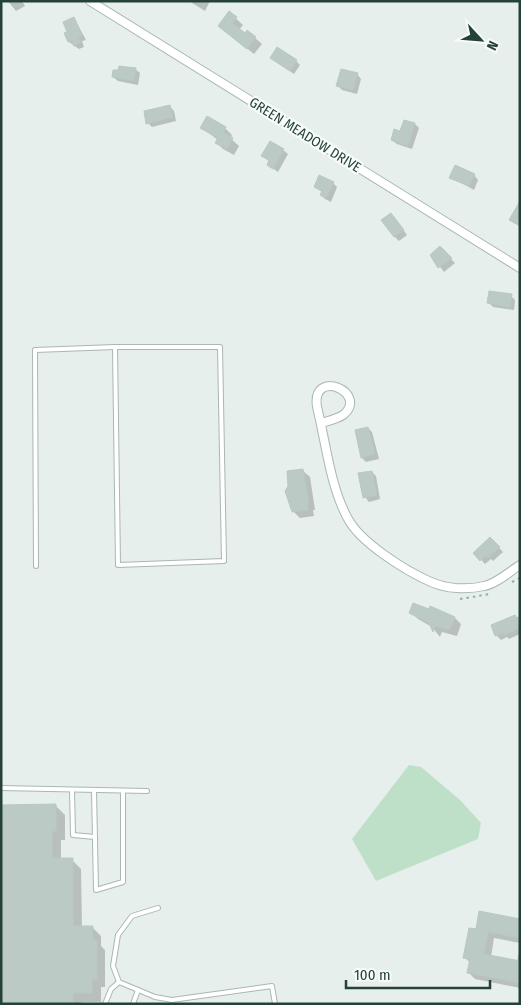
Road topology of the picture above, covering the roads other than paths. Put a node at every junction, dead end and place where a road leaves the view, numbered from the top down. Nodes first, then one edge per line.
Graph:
1 (90, 1) edge
2 (520, 268) edge
3 (115, 347) junction
4 (321, 424) junction
5 (520, 565) edge
6 (36, 566) dead end
7 (1, 788) edge
8 (72, 790) junction
9 (94, 790) junction
10 (123, 790) junction
11 (148, 791) dead end
12 (95, 837) junction
13 (158, 908) dead end
14 (120, 982) junction
15 (138, 990) junction
16 (183, 998) junction
17 (105, 1004) edge
18 (133, 1004) edge
19 (184, 1004) edge
20 (275, 1004) edge

1 - 2 street, GREEN MEADOW DRIVE
3 - 3 lane
3 - 6 lane
4 - 4 street
4 - 5 street
7 - 8 lane
8 - 9 lane
8 - 12 lane
9 - 10 lane
9 - 12 lane
10 - 11 lane
10 - 12 lane
13 - 14 lane
14 - 15 lane
14 - 17 lane
15 - 16 lane
15 - 18 lane
16 - 19 lane
16 - 20 lane

